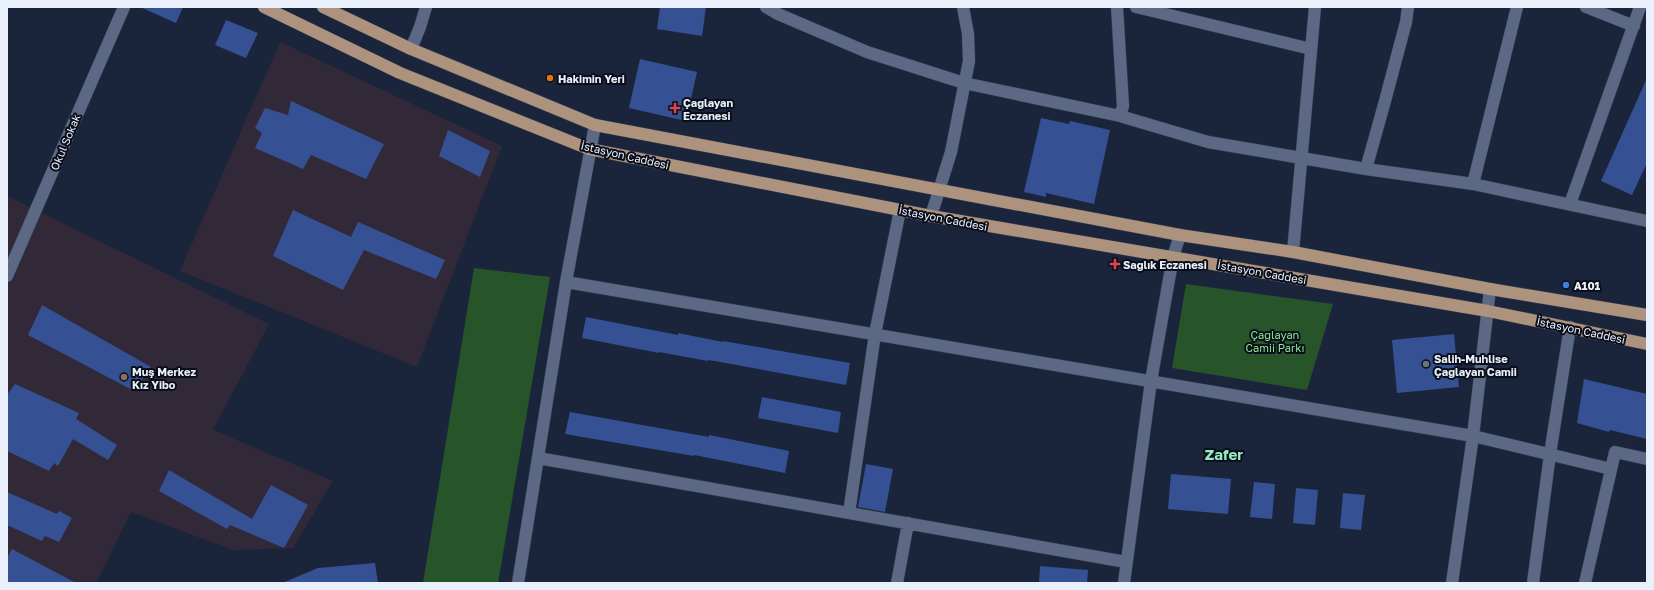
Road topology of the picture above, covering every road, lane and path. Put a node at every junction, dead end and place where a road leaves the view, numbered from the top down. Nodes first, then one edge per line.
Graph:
1 (124, 7) edge
2 (264, 7) edge
3 (323, 7) edge
4 (426, 7) edge
5 (766, 7) edge
6 (963, 7) edge
7 (1117, 7) edge
8 (1136, 7) edge
9 (1315, 7) edge
10 (1408, 7) edge
11 (1517, 7) edge
12 (1586, 7) edge
13 (1640, 7) edge
14 (1634, 26) junction
15 (411, 49) junction
16 (1310, 50) junction
17 (964, 83) junction
18 (1120, 116) junction
19 (595, 125) junction
20 (589, 149) junction
21 (1302, 157) junction
22 (1366, 169) junction
23 (1473, 184) junction
24 (939, 189) junction
25 (1570, 204) junction
26 (900, 210) junction
27 (931, 216) junction
28 (1647, 221) edge
29 (1180, 234) junction
30 (1293, 252) junction
31 (1173, 257) junction
32 (7, 276) edge
33 (566, 282) junction
34 (1490, 289) junction
35 (1488, 310) junction
36 (1647, 316) edge
37 (1570, 327) junction
38 (875, 334) junction
39 (1647, 344) edge
40 (1151, 381) junction
41 (1473, 436) junction
42 (1550, 454) junction
43 (538, 458) junction
44 (1647, 459) edge
45 (1611, 469) junction
46 (849, 512) junction
47 (908, 523) junction
48 (1126, 562) junction
49 (518, 583) edge
50 (897, 583) edge
51 (1124, 583) edge
52 (1452, 583) edge
53 (1533, 583) edge
54 (1584, 583) edge

1 - 32 street, Okul Sokak
2 - 20 main road, İstasyon Caddesi
3 - 15 main road, İstasyon Caddesi
4 - 15 street
5 - 17 street
6 - 17 street
7 - 18 street
8 - 16 street
9 - 16 street
10 - 22 street
11 - 23 street
12 - 14 street
13 - 14 street
14 - 25 street
15 - 19 main road, İstasyon Caddesi
16 - 21 street
17 - 18 street
17 - 24 street
18 - 21 street
19 - 20 street
19 - 24 main road, İstasyon Caddesi
20 - 26 main road, İstasyon Caddesi
20 - 33 street
21 - 22 street
21 - 30 street
22 - 23 street
23 - 25 street
24 - 27 street
24 - 29 main road, İstasyon Caddesi
25 - 28 street
26 - 27 main road, İstasyon Caddesi
26 - 38 street
27 - 31 main road, İstasyon Caddesi
29 - 30 main road, İstasyon Caddesi
29 - 31 street
30 - 34 main road, İstasyon Caddesi
31 - 35 main road, İstasyon Caddesi
31 - 40 street
33 - 38 street
33 - 43 street
34 - 35 street
34 - 36 main road, İstasyon Caddesi
35 - 37 main road, İstasyon Caddesi
35 - 41 street
37 - 39 main road, İstasyon Caddesi
37 - 42 street
38 - 40 street
38 - 46 street
40 - 41 street
40 - 48 street
41 - 42 street
41 - 52 street
42 - 45 street
42 - 53 street
43 - 46 street
43 - 49 street
44 - 45 street
45 - 54 street
46 - 47 street
47 - 48 street
47 - 50 street
48 - 51 street

